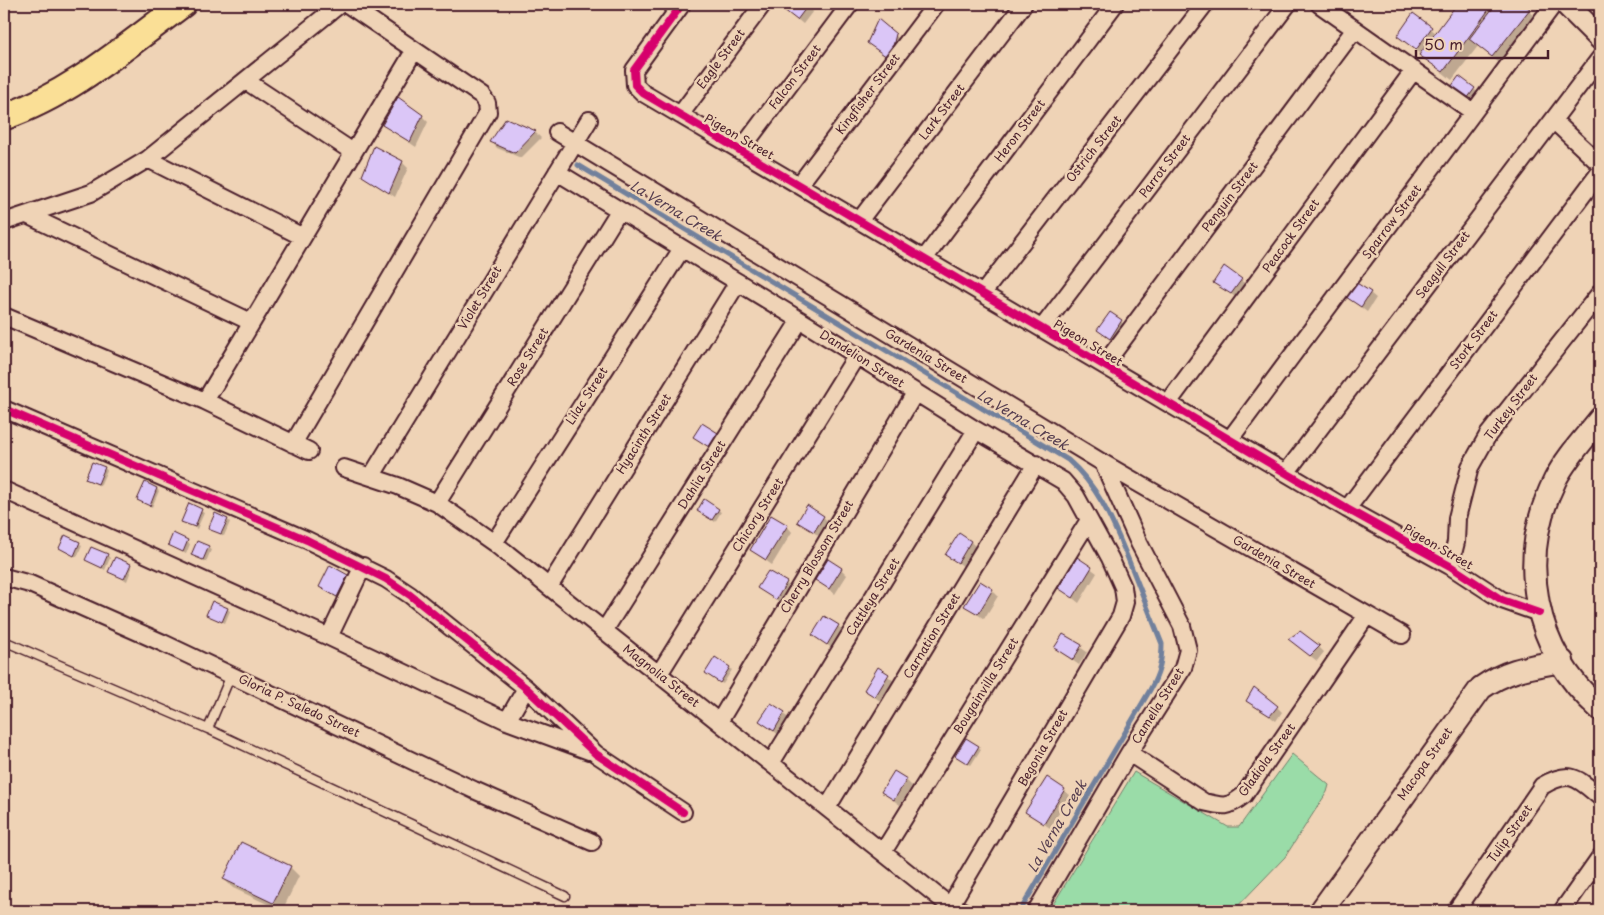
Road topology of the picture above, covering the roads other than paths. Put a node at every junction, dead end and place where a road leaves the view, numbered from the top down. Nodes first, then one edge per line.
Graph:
1 (183, 4) edge
2 (340, 4) edge
3 (347, 4) edge
4 (682, 4) edge
5 (763, 4) edge
6 (850, 4) edge
7 (936, 4) edge
8 (1024, 4) edge
9 (1115, 4) edge
10 (1205, 4) edge
11 (1288, 4) edge
12 (1319, 4) edge
13 (1554, 4) edge
14 (1566, 4) edge
15 (1355, 30) junction
16 (1600, 38) edge
17 (414, 51) junction
18 (1600, 58) edge
19 (1414, 70) junction
20 (246, 81) junction
21 (1473, 112) junction
22 (680, 115) junction
23 (4, 117) edge
24 (589, 120) dead end
25 (1554, 120) junction
26 (557, 132) dead end
27 (575, 143) junction
28 (740, 151) junction
29 (353, 152) junction
30 (148, 159) junction
31 (1600, 164) edge
32 (557, 172) junction
33 (1600, 172) edge
34 (799, 185) junction
35 (619, 211) junction
36 (27, 215) junction
37 (859, 221) junction
38 (4, 222) edge
39 (301, 236) junction
40 (681, 250) junction
41 (924, 259) junction
42 (738, 282) junction
43 (1600, 293) edge
44 (983, 294) junction
45 (4, 316) edge
46 (800, 320) junction
47 (251, 322) junction
48 (1042, 328) junction
49 (857, 355) junction
50 (1104, 365) junction
51 (915, 392) junction
52 (204, 401) junction
53 (1168, 403) junction
54 (4, 409) edge
55 (1600, 419) edge
56 (976, 430) junction
57 (1230, 439) junction
58 (293, 444) junction
59 (309, 451) dead end
60 (1102, 463) junction
61 (1036, 464) junction
62 (344, 468) dead end
63 (1286, 472) junction
64 (371, 477) junction
65 (4, 490) edge
66 (437, 503) junction
67 (1348, 508) junction
68 (1089, 520) junction
69 (494, 543) junction
70 (363, 566) junction
71 (1450, 566) junction
72 (4, 577) edge
73 (549, 587) junction
74 (1123, 587) joint
75 (1539, 613) junction
76 (1367, 615) junction
77 (604, 631) junction
78 (1402, 635) dead end
79 (329, 636) junction
80 (4, 640) edge
81 (1562, 661) junction
82 (659, 674) junction
83 (231, 675) junction
84 (526, 688) junction
85 (1600, 709) edge
86 (507, 721) junction
87 (719, 722) junction
88 (208, 729) junction
89 (1129, 753) junction
90 (596, 754) junction
91 (771, 763) junction
92 (1600, 798) edge
93 (827, 808) junction
94 (683, 812) dead end
95 (592, 842) dead end
96 (883, 852) junction
97 (1600, 857) edge
98 (565, 896) dead end
99 (957, 908) edge
100 (1036, 911) edge
101 (1321, 911) edge
102 (1456, 911) edge
103 (1562, 911) edge

1 - 23 main road
2 - 20 street
3 - 17 street
4 - 22 street, Pigeon Street
5 - 22 street, Eagle Street
6 - 28 street, Falcon Street
7 - 34 street, Kingfisher Street
8 - 37 street, Lark Street
9 - 41 street, Heron Street
10 - 44 street, Ostrich Street
11 - 48 street, Parrot Street
12 - 15 street
13 - 21 street, Sparrow Street
14 - 16 main road
15 - 19 street
15 - 50 street, Penguin Street
17 - 29 street
17 - 58 street
18 - 25 street, Seagull Street
19 - 21 street
19 - 53 street, Peacock Street
20 - 29 street
20 - 30 street
21 - 57 street, Sparrow Street
22 - 28 street, Pigeon Street
24 - 27 street, Violet Street
25 - 31 street
25 - 63 street, Seagull Street
26 - 27 street, Gardenia Street
27 - 32 street, Violet Street
27 - 60 street, Gardenia Street
28 - 34 street, Pigeon Street
29 - 39 street
30 - 36 street
30 - 39 street
32 - 35 street, Dandelion Street
32 - 64 street, Violet Street
33 - 67 street, Stork Street
34 - 37 street, Pigeon Street
35 - 40 street, Dandelion Street
35 - 66 street, Rose Street
36 - 38 street
36 - 47 street
37 - 41 street, Pigeon Street
39 - 47 street
40 - 42 street, Dandelion Street
40 - 69 street, Lilac Street
41 - 44 street, Pigeon Street
42 - 46 street, Dandelion Street
42 - 73 street, Hyacinth Street
43 - 71 street, Turkey Street
44 - 48 street, Pigeon Street
45 - 52 street
46 - 49 street, Dandelion Street
46 - 77 street, Dahlia Street
47 - 52 street
48 - 50 street, Pigeon Street
49 - 51 street, Dandelion Street
49 - 82 street, Chicory Street
50 - 53 street, Pigeon Street
51 - 56 street, Dandelion Street
51 - 87 street, Cherry Blossom Street
52 - 58 street
53 - 57 street, Pigeon Street
54 - 70 street
55 - 75 main road
56 - 61 street, Dandelion Street
56 - 91 street, Cattleya Street
57 - 63 street, Pigeon Street
58 - 59 street
60 - 76 street, Gardenia Street
60 - 89 street, Camella Street
61 - 68 street, Dandelion Street
61 - 93 street, Carnation Street
62 - 64 street, Magnolia Street
63 - 67 street, Pigeon Street
64 - 66 street, Magnolia Street
65 - 79 street
66 - 69 street, Magnolia Street
67 - 71 street, Pigeon Street
68 - 74 street, Dandelion Street
68 - 96 street, Bougainvilla Street
69 - 73 street, Magnolia Street
70 - 79 street
70 - 84 street
71 - 75 street, Pigeon Street
72 - 83 street, Gloria P. Saledo Street
73 - 77 street, Magnolia Street
74 - 99 street, Begonia Street
75 - 81 main road
76 - 78 street, Gardenia Street
76 - 89 street, Gladiola Street
77 - 82 street, Magnolia Street
79 - 86 street
80 - 88 lane
81 - 85 main road
81 - 101 main road, Macopa Street
82 - 87 street, Magnolia Street
83 - 88 lane
83 - 95 street, Gloria P. Saledo Street
84 - 86 street
84 - 90 street
86 - 90 street
87 - 91 street, Magnolia Street
88 - 98 lane
89 - 100 street, Camella Street
90 - 94 street
91 - 93 street, Magnolia Street
92 - 102 street, Tulip Street
93 - 96 street, Magnolia Street
96 - 99 street, Magnolia Street
97 - 103 street

